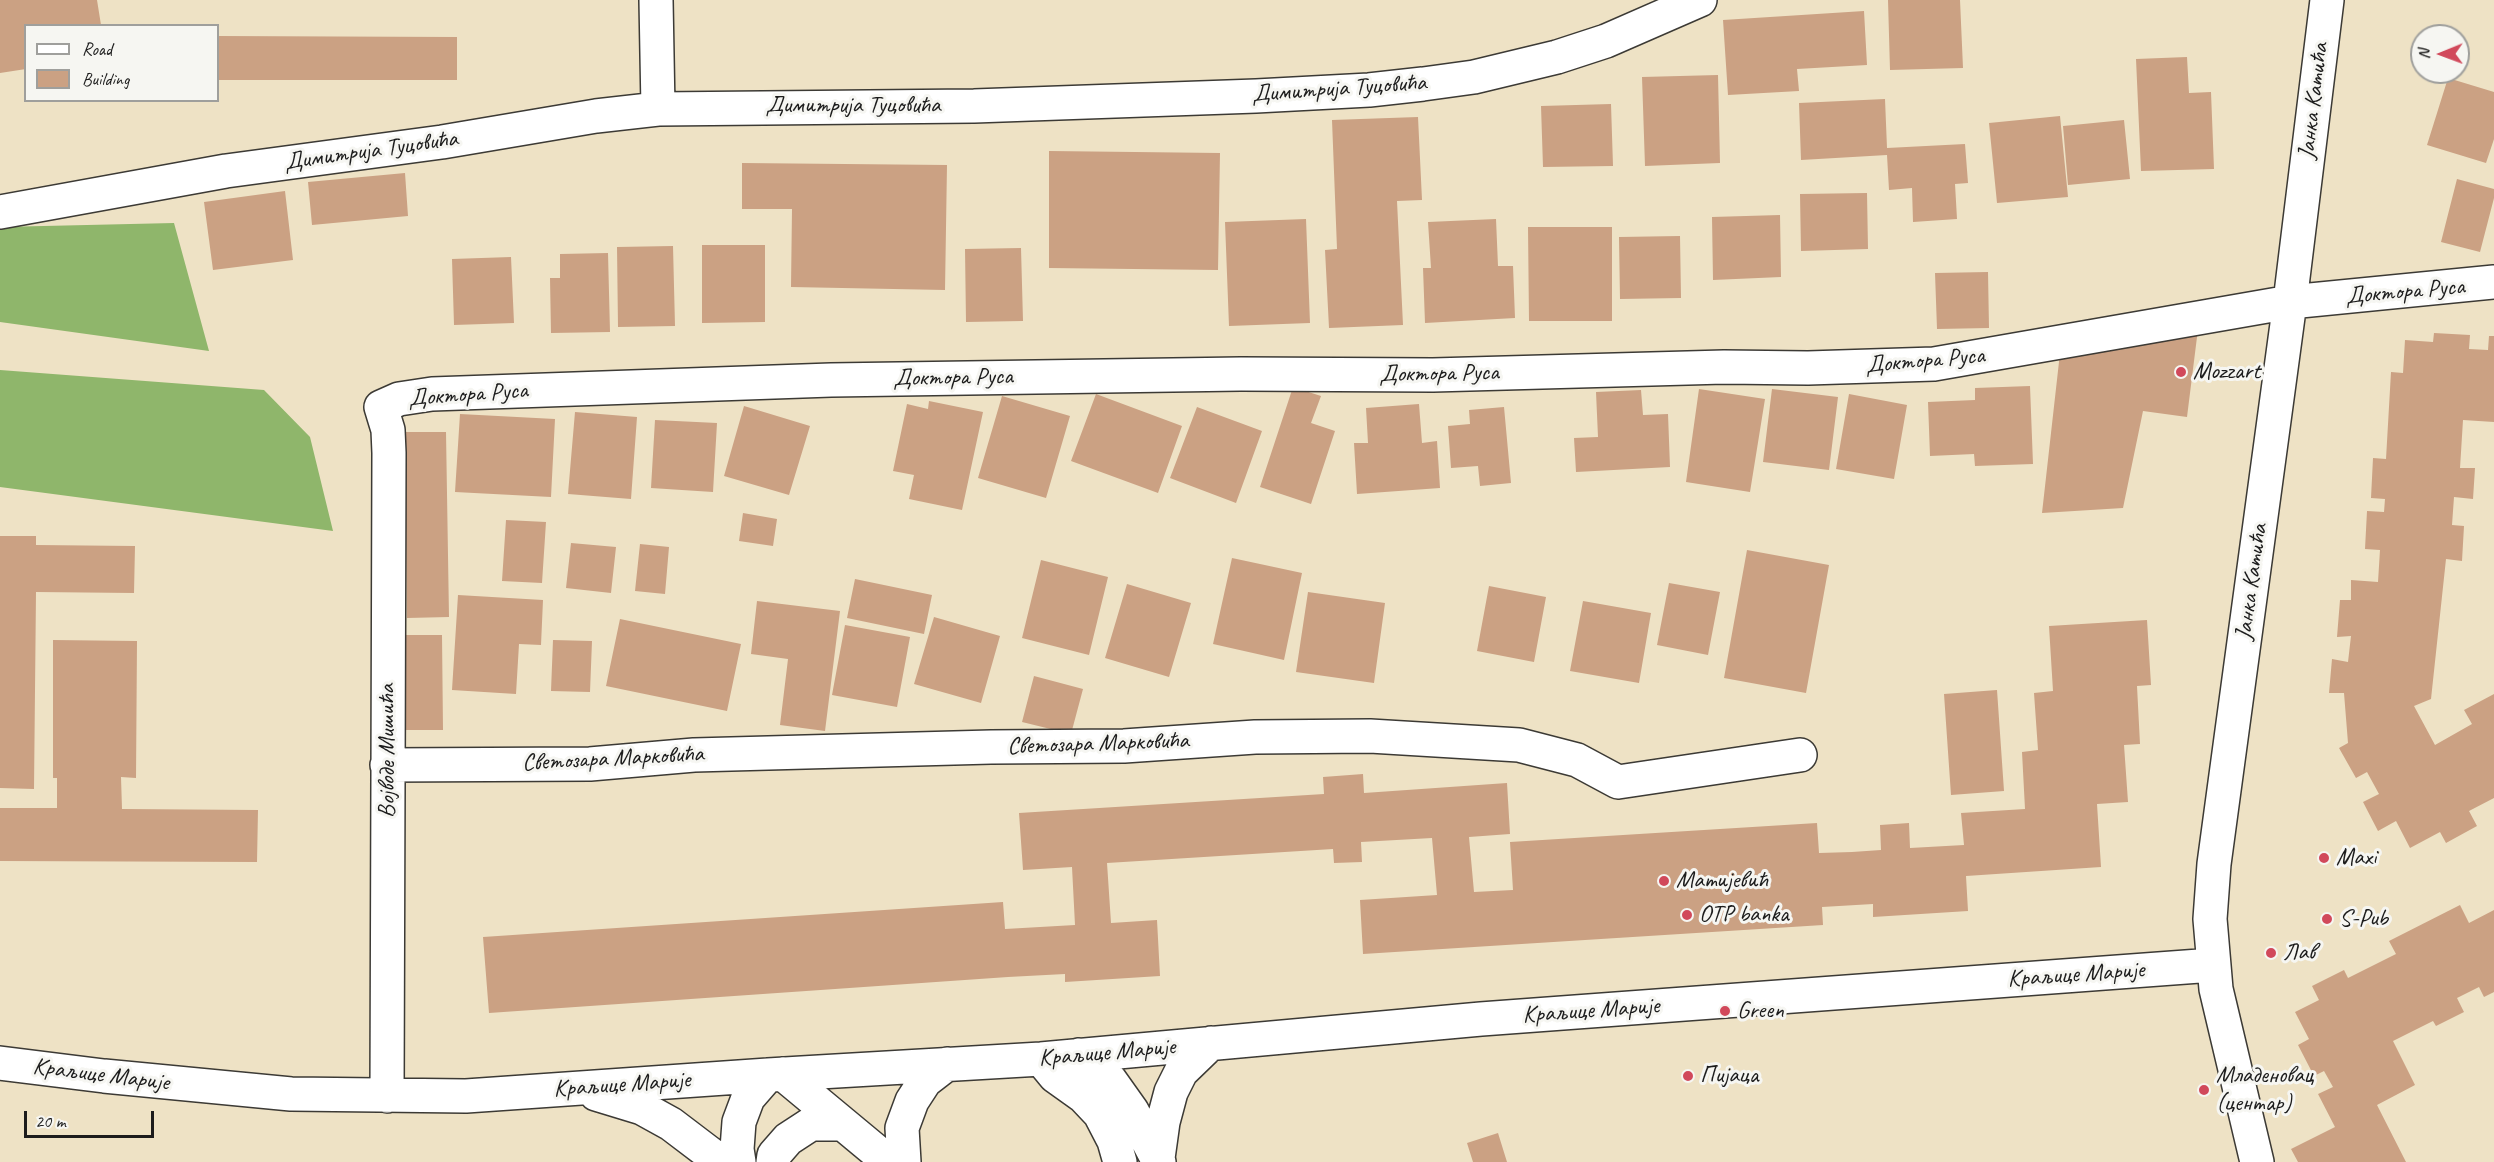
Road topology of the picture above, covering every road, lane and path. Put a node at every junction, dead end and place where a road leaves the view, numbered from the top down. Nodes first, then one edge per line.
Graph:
1 (656, 0) edge
2 (1701, 0) edge
3 (2327, 0) edge
4 (658, 109) junction
5 (0, 212) edge
6 (2494, 282) edge
7 (2290, 302) junction
8 (381, 407) joint
9 (1800, 755) dead end
10 (387, 765) junction
11 (2213, 965) junction
12 (1211, 1044) junction
13 (1079, 1055) junction
14 (1041, 1059) junction
15 (0, 1063) edge
16 (947, 1064) junction
17 (775, 1074) junction
18 (577, 1088) junction
19 (387, 1096) junction
20 (843, 1124) junction
21 (1159, 1160) edge
22 (721, 1162) edge
23 (739, 1162) edge
24 (773, 1162) edge
25 (889, 1162) edge
26 (904, 1162) edge
27 (1120, 1162) edge
28 (2257, 1162) edge

1 - 4 street
2 - 4 street, Димитрија Туцовића
3 - 7 street, Јанка Катића
4 - 5 street, Димитрија Туцовића
6 - 7 street, Доктора Руса
7 - 8 street, Доктора Руса
7 - 11 street, Јанка Катића
8 - 10 street, Војводе Мишића
9 - 10 street, Светозара Марковића
10 - 19 street, Војводе Мишића
11 - 12 street, Краљице Марије
11 - 28 street, Јанка Катића
12 - 13 street, Краљице Марије
12 - 21 street
13 - 14 street, Краљице Марије
13 - 21 street
14 - 16 street, Краљице Марије
14 - 27 street
15 - 19 street, Краљице Марије
16 - 17 street, Краљице Марије
16 - 26 street
17 - 18 street, Краљице Марије
17 - 20 street
17 - 23 street
18 - 19 street, Краљице Марије
18 - 22 street
20 - 24 street
20 - 25 street

